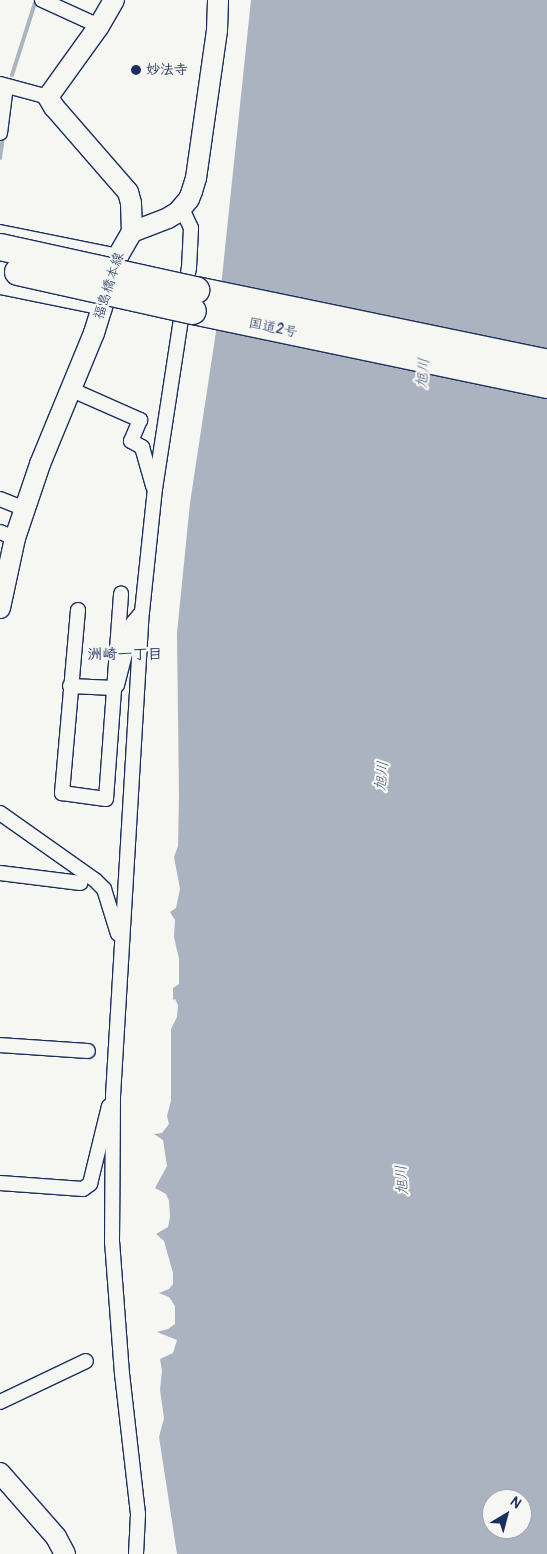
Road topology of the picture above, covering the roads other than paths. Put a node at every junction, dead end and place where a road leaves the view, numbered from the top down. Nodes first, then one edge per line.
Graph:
1 (42, 0) edge
2 (114, 0) edge
3 (218, 0) edge
4 (99, 26) junction
5 (3, 85) edge
6 (48, 97) junction
7 (0, 133) edge
8 (182, 209) junction
9 (0, 232) edge
10 (132, 232) junction
11 (0, 247) edge
12 (118, 256) junction
13 (4, 274) edge
14 (103, 308) junction
15 (547, 363) edge
16 (547, 386) edge
17 (70, 389) junction
18 (155, 488) junction
19 (0, 499) edge
20 (25, 509) junction
21 (8, 535) edge
22 (121, 594) dead end
23 (0, 608) edge
24 (78, 610) dead end
25 (142, 612) junction
26 (70, 686) junction
27 (114, 688) junction
28 (0, 813) edge
29 (0, 873) edge
30 (80, 883) dead end
31 (122, 944) junction
32 (0, 1044) edge
33 (88, 1051) dead end
34 (112, 1096) junction
35 (0, 1183) edge
36 (86, 1361) dead end
37 (0, 1402) edge
38 (0, 1474) edge
39 (65, 1554) edge
40 (136, 1554) edge

1 - 4 street
2 - 4 main road
3 - 8 main road
4 - 6 main road
5 - 6 street
5 - 7 street
6 - 10 main road
8 - 10 main road
8 - 18 street
9 - 12 street
10 - 12 main road, 福島橋本線
11 - 15 highway, 国道2号, bridge
12 - 14 main road, 福島橋本線
13 - 14 street
13 - 16 highway, 国道2号, bridge
14 - 17 main road, 福島橋本線
17 - 18 street
17 - 20 main road, 福島橋本線
18 - 25 street
19 - 20 street
20 - 21 main road, 福島橋本線
21 - 23 main road, 福島橋本線
22 - 27 street
24 - 26 street
25 - 27 street
25 - 31 street
26 - 27 street
26 - 27 street
28 - 31 street
29 - 30 street
31 - 34 street
32 - 33 street
34 - 35 street
34 - 40 street
36 - 37 street
38 - 39 main road

